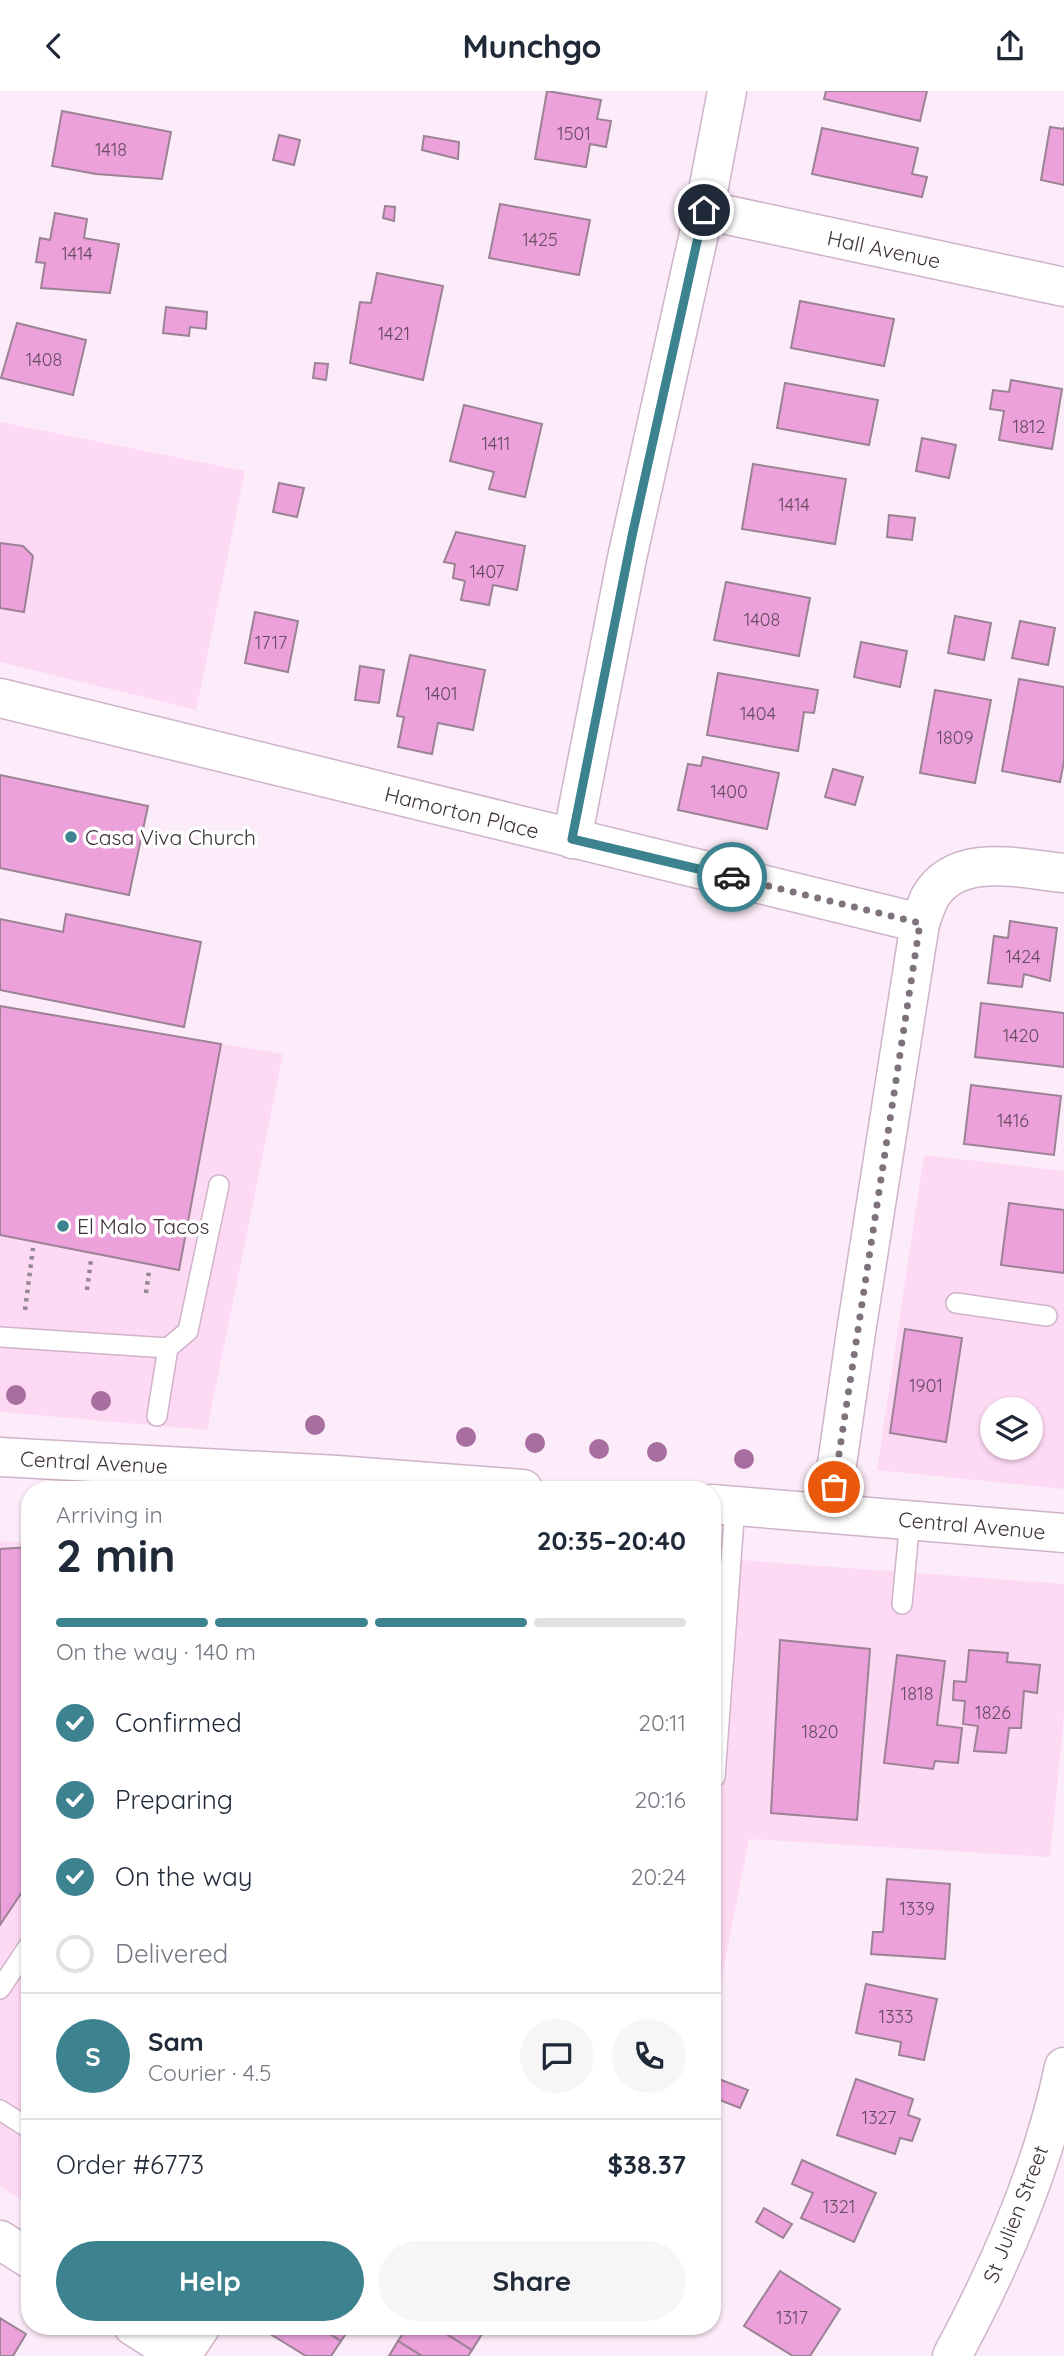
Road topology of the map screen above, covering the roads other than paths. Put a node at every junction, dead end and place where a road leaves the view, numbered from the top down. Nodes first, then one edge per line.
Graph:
1 (727, 91) edge
2 (704, 210) junction
3 (1064, 287) edge
4 (0, 698) edge
5 (572, 839) junction
6 (1064, 873) edge
7 (920, 923) junction
8 (219, 1185) dead end
9 (956, 1303) dead end
10 (1047, 1316) dead end
11 (0, 1337) edge
12 (168, 1347) junction
13 (156, 1416) dead end
14 (0, 1457) edge
15 (105, 1476) edge
16 (282, 1481) edge
17 (724, 1505) edge
18 (830, 1513) junction
19 (910, 1520) junction
20 (1064, 1533) edge
21 (721, 1596) edge
22 (902, 1604) dead end
23 (21, 1958) edge
24 (0, 1989) edge
25 (1064, 2067) edge
26 (0, 2110) edge
27 (21, 2123) edge
28 (0, 2240) edge
29 (21, 2253) edge
30 (147, 2335) edge
31 (195, 2335) edge
32 (181, 2356) edge
33 (952, 2356) edge

1 - 2 street
2 - 3 street, Hall Avenue
2 - 5 street
4 - 5 street, Hamorton Place
5 - 7 street, Hamorton Place
6 - 7 street
7 - 18 street
8 - 12 lane
9 - 10 lane
11 - 12 lane
12 - 13 lane
14 - 15 street, Central Avenue
15 - 16 street, Central Avenue
17 - 18 street, Central Avenue
17 - 21 lane
18 - 19 street, Central Avenue
19 - 20 street, Central Avenue
19 - 22 lane
23 - 24 lane
25 - 33 street, St Julien Street
26 - 27 lane
28 - 29 street
30 - 32 street
31 - 32 street

